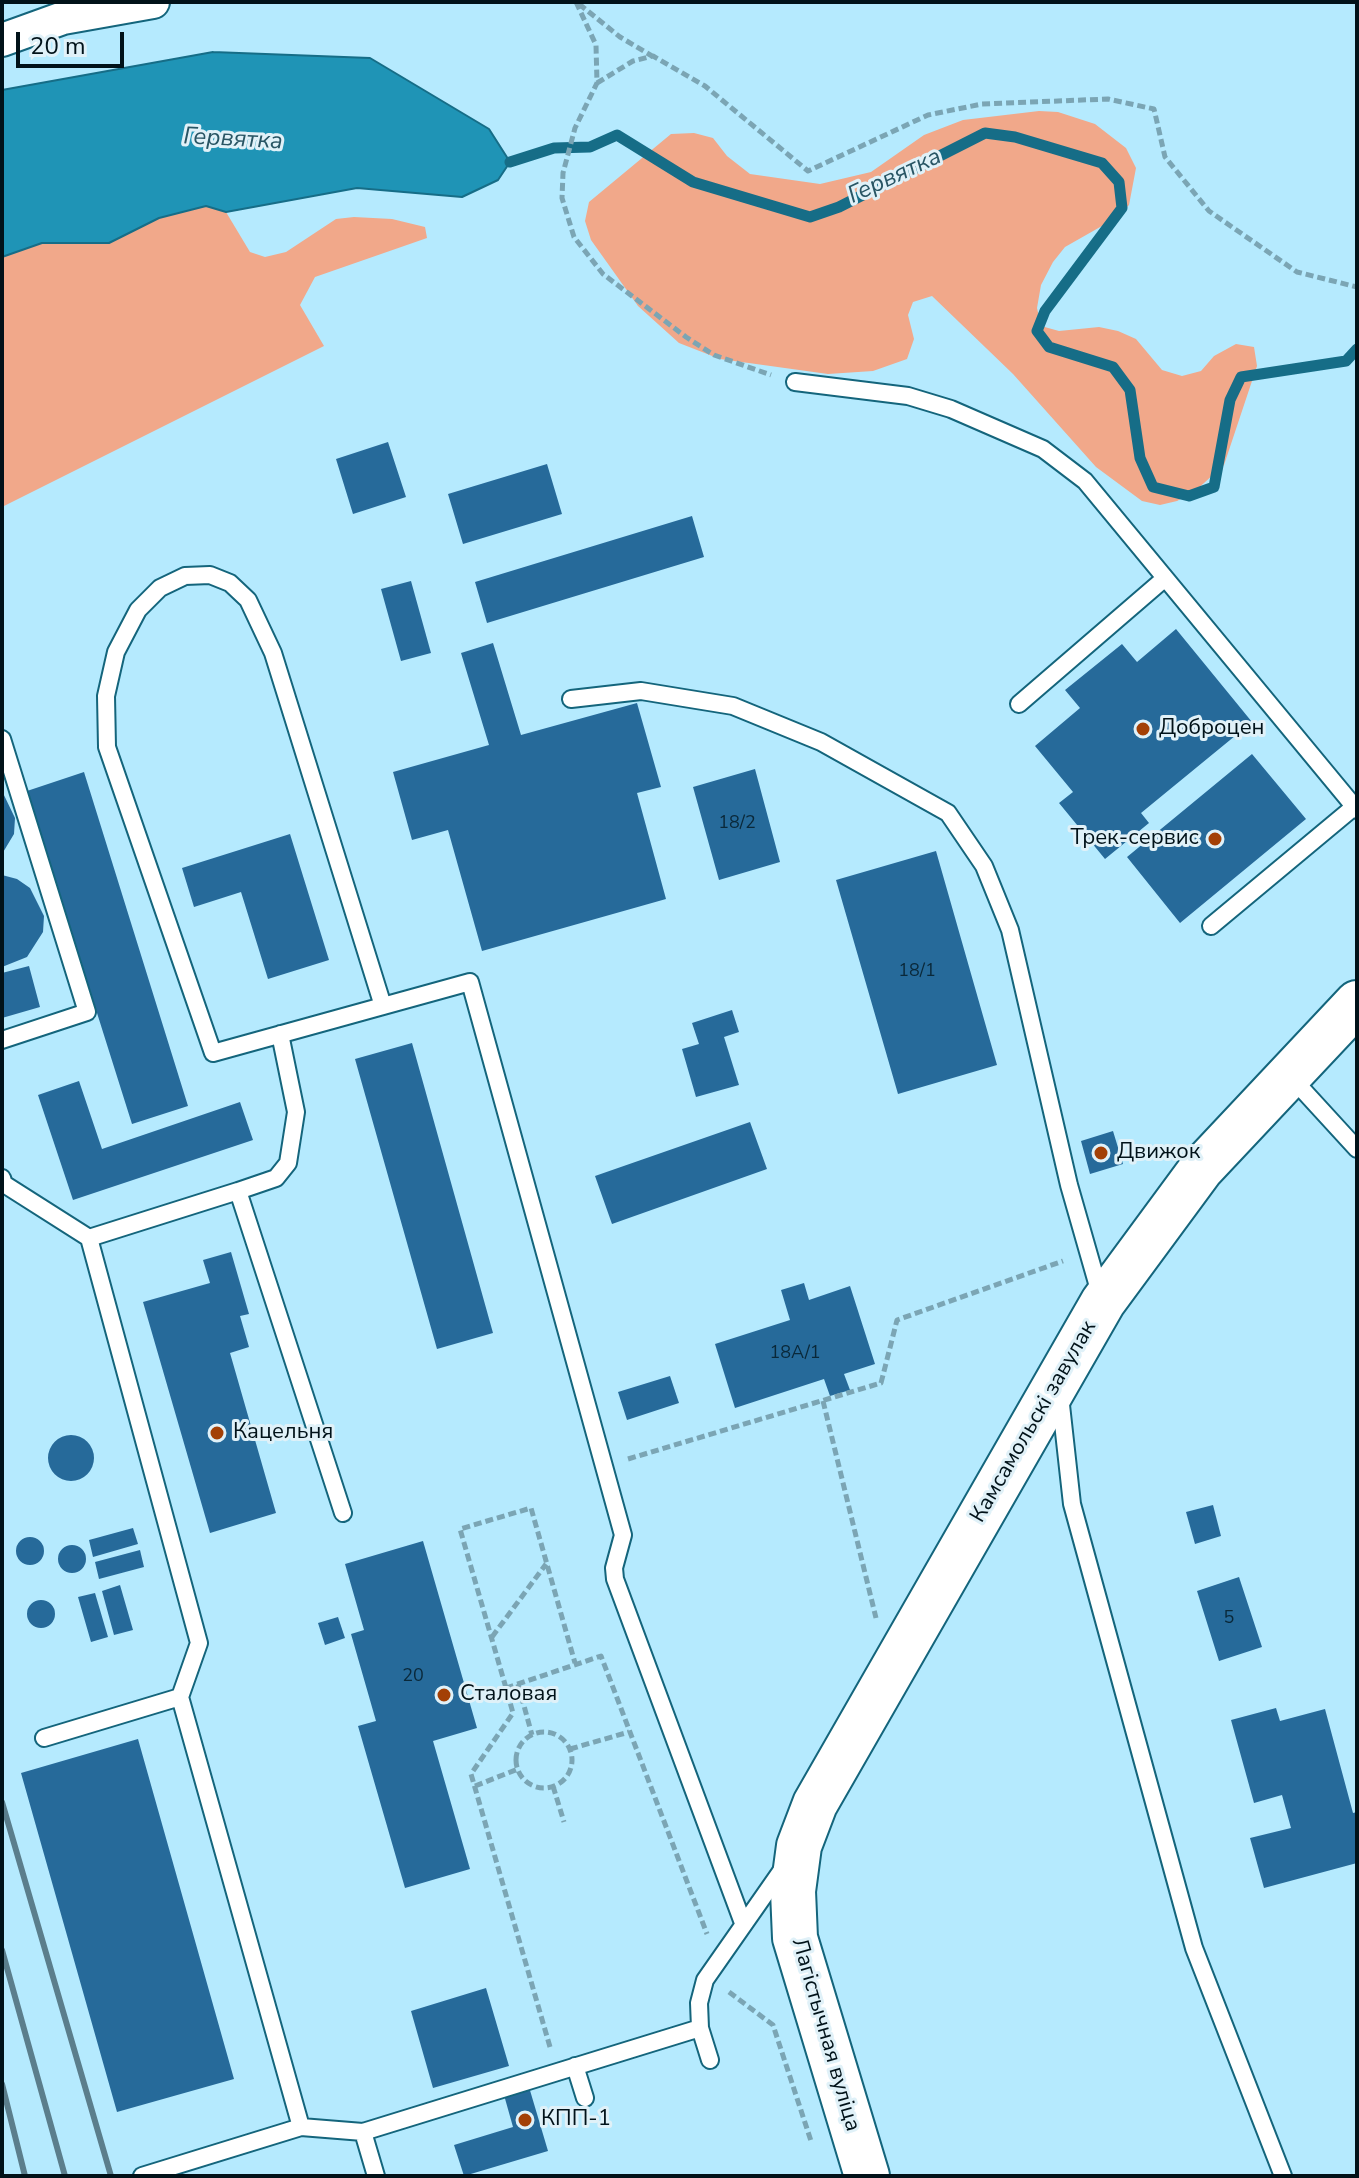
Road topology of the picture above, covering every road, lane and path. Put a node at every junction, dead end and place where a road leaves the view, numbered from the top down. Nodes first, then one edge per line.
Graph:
1 (153, 2) edge
2 (577, 2) edge
3 (2, 40) edge
4 (653, 56) junction
5 (597, 83) junction
6 (1357, 287) edge
7 (795, 382) joint
8 (1164, 579) junction
9 (571, 699) dead end
10 (1019, 704) dead end
11 (2, 739) edge
12 (1356, 809) edge
13 (1211, 926) dead end
14 (1357, 1003) edge
15 (383, 1006) junction
16 (280, 1034) junction
17 (2, 1040) edge
18 (1288, 1073) junction
19 (1357, 1149) edge
20 (3, 1182) edge
21 (238, 1191) junction
22 (89, 1238) junction
23 (1088, 1252) junction
24 (1103, 1302) junction
25 (1058, 1379) junction
26 (823, 1401) junction
27 (604, 1466) junction
28 (343, 1513) dead end
29 (546, 1563) junction
30 (492, 1638) junction
31 (575, 1663) junction
32 (890, 1674) junction
33 (518, 1684) junction
34 (506, 1688) junction
35 (180, 1697) junction
36 (629, 1732) junction
37 (532, 1735) junction
38 (44, 1738) dead end
39 (570, 1749) junction
40 (518, 1769) junction
41 (475, 1786) junction
42 (553, 1786) junction
43 (564, 1822) dead end
44 (799, 1846) junction
45 (793, 1891) joint
46 (743, 1923) junction
47 (717, 1960) junction
48 (700, 2028) junction
49 (710, 2060) dead end
50 (575, 2066) junction
51 (557, 2072) junction
52 (585, 2098) dead end
53 (301, 2127) junction
54 (363, 2132) junction
55 (813, 2146) dead end
56 (142, 2176) edge
57 (376, 2176) edge
58 (867, 2176) edge
59 (1283, 2176) edge

1 - 3 street
2 - 4 path
2 - 5 path
4 - 5 path
4 - 6 path
5 - 7 path
7 - 8 lane
8 - 10 lane
8 - 12 lane
9 - 23 lane
11 - 17 lane
12 - 13 lane
14 - 18 street, Камсамольскі завулак
15 - 16 lane
15 - 16 lane
15 - 27 lane
16 - 21 lane
18 - 19 lane
18 - 24 street, Камсамольскі завулак
20 - 22 lane
21 - 22 lane
21 - 28 lane
22 - 35 lane
23 - 24 lane
23 - 26 path
24 - 25 street, Камсамольскі завулак
25 - 32 street, Камсамольскі завулак
25 - 59 lane
26 - 27 path
26 - 32 path
27 - 46 lane
29 - 30 path
29 - 30 path
29 - 31 path
30 - 34 path
31 - 33 path
31 - 36 path
32 - 44 street, Камсамольскі завулак
33 - 34 path
33 - 37 path
34 - 41 path
35 - 38 lane
35 - 53 lane
36 - 39 path
36 - 47 path
37 - 39 path
37 - 40 path
39 - 42 path
40 - 41 path
40 - 42 path
41 - 51 path
42 - 43 path
44 - 45 street, Камсамольскі завулак
44 - 46 lane
45 - 58 street, Лагістычная вуліца
46 - 47 lane
47 - 48 lane
47 - 55 path
48 - 49 lane
48 - 50 lane
50 - 51 lane
50 - 52 lane
51 - 54 lane
53 - 54 lane
53 - 56 lane
54 - 57 lane

